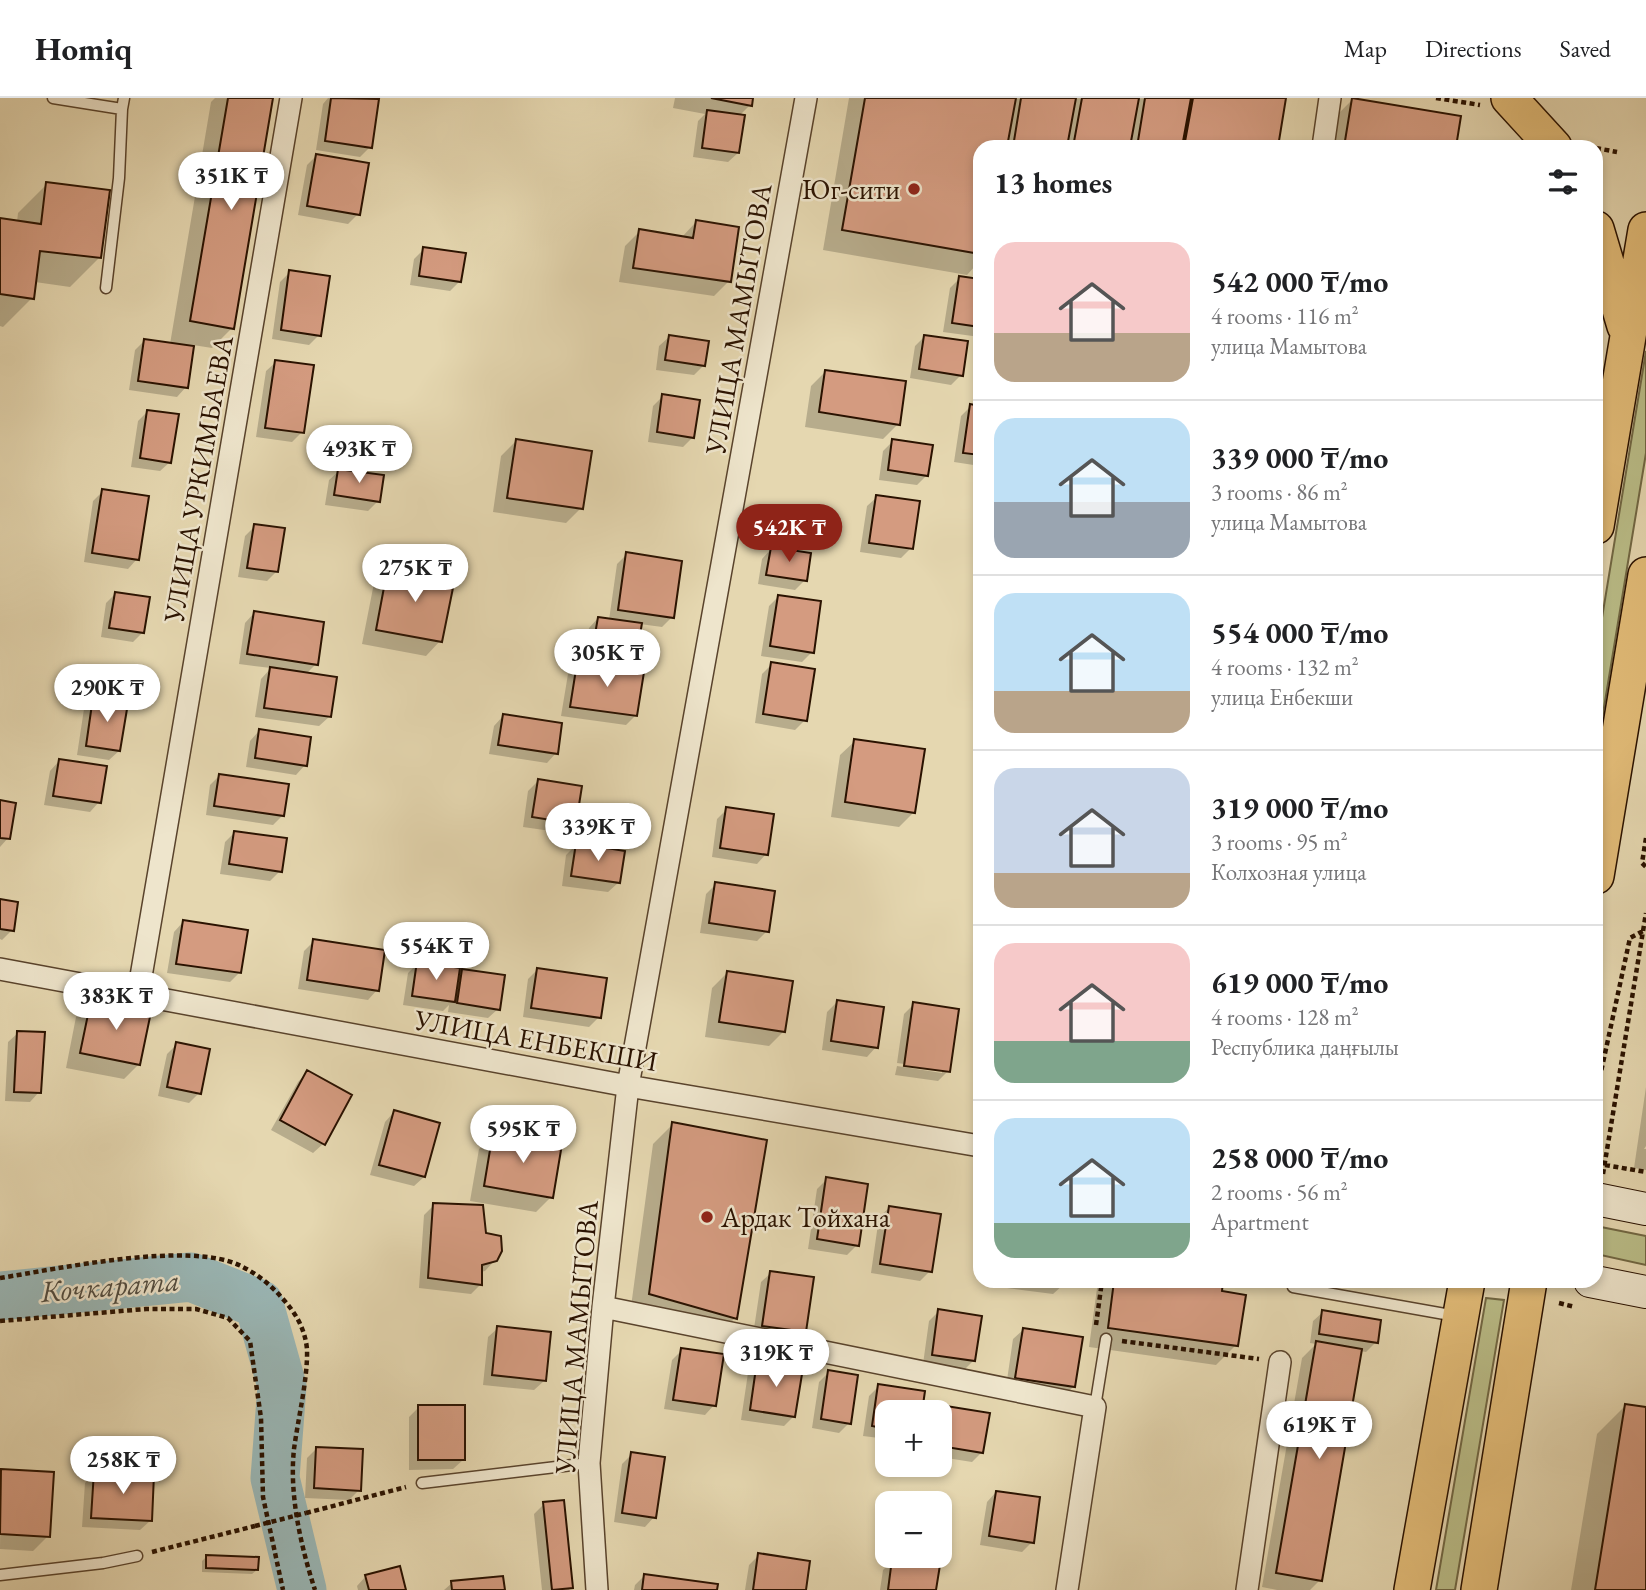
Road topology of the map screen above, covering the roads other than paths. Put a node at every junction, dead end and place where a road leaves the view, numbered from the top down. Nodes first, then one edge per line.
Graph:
1 (53, 98) edge
2 (291, 98) edge
3 (806, 98) edge
4 (1330, 98) edge
5 (1509, 98) edge
6 (123, 104) edge
7 (1324, 140) edge
8 (1548, 140) edge
9 (1646, 230) edge
10 (1603, 253) edge
11 (106, 288) dead end
12 (1628, 337) junction
13 (1606, 406) edge
14 (1603, 442) edge
15 (1646, 575) edge
16 (1603, 834) edge
17 (0, 969) edge
18 (138, 994) junction
19 (628, 1086) junction
20 (973, 1145) edge
21 (1603, 1190) edge
22 (1646, 1209) edge
23 (1603, 1283) edge
24 (1299, 1288) edge
25 (1466, 1288) edge
26 (1528, 1288) edge
27 (1646, 1292) edge
28 (603, 1307) junction
29 (1461, 1317) junction
30 (1106, 1339) road end
31 (1280, 1362) road end
32 (1095, 1407) junction
33 (589, 1463) junction
34 (422, 1483) road end
35 (137, 1556) road end
36 (0, 1575) edge
37 (597, 1590) edge
38 (1068, 1590) edge
39 (1247, 1590) edge
40 (1412, 1590) edge
41 (1479, 1590) edge

1 - 6 lane
2 - 18 street, УЛИЦА УРКИМБАЕВА
3 - 19 street, УЛИЦА МАМЫТОВА
4 - 7 street
5 - 8 main road
6 - 11 lane
9 - 12 main road
10 - 12 main road
12 - 13 main road
13 - 14 main road
15 - 16 main road
17 - 18 street, УЛИЦА ЕНБЕКШИ
18 - 19 street, УЛИЦА ЕНБЕКШИ
19 - 20 street, УЛИЦА ЕНБЕКШИ
19 - 28 street, УЛИЦА МАМЫТОВА
21 - 22 street
23 - 27 street
24 - 29 lane
25 - 29 main road
26 - 41 main road
28 - 32 street
28 - 33 street, УЛИЦА МАМЫТОВА
29 - 40 main road
30 - 32 lane
31 - 39 street
32 - 38 street
33 - 34 lane
33 - 37 street, УЛИЦА МАМЫТОВА
35 - 36 lane

